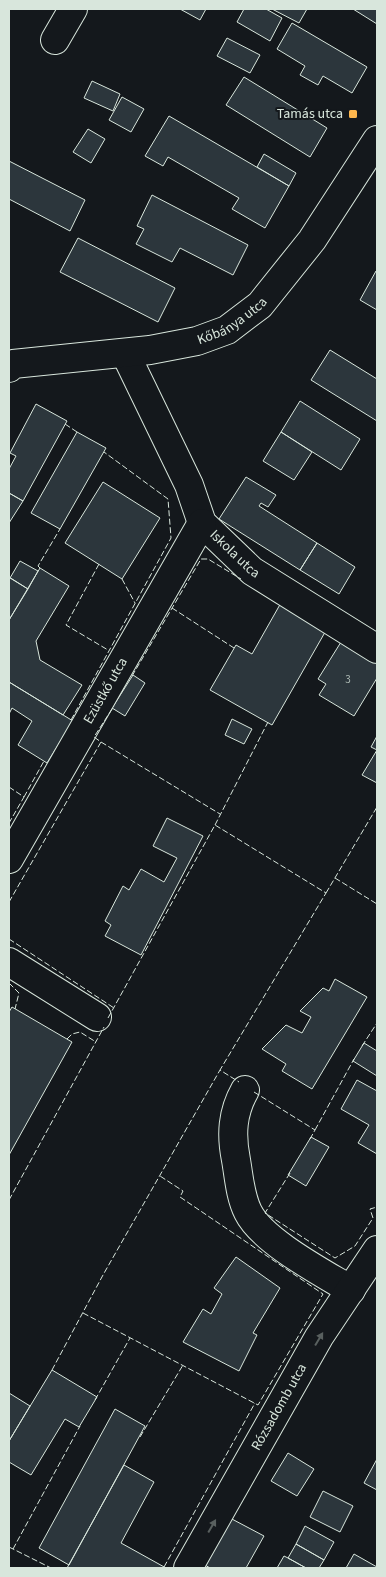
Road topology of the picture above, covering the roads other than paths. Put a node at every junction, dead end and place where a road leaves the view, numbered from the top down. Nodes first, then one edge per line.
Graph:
1 (73, 9) edge
2 (55, 40) dead end
3 (377, 140) edge
4 (125, 353) junction
5 (10, 365) edge
6 (202, 523) junction
7 (377, 649) edge
8 (9, 859) edge
9 (9, 962) edge
10 (97, 1017) dead end
11 (244, 1090) dead end
12 (377, 1250) edge
13 (351, 1290) junction
14 (188, 1568) edge

1 - 2 street
3 - 4 street, Kőbánya utca
4 - 5 street, Kőbánya utca
4 - 6 street, Iskola utca
6 - 7 street, Iskola utca
6 - 8 street, Ezüstkő utca
9 - 10 street
11 - 13 street
12 - 13 street, Rózsadomb utca
14 -> 13 street, Rózsadomb utca

